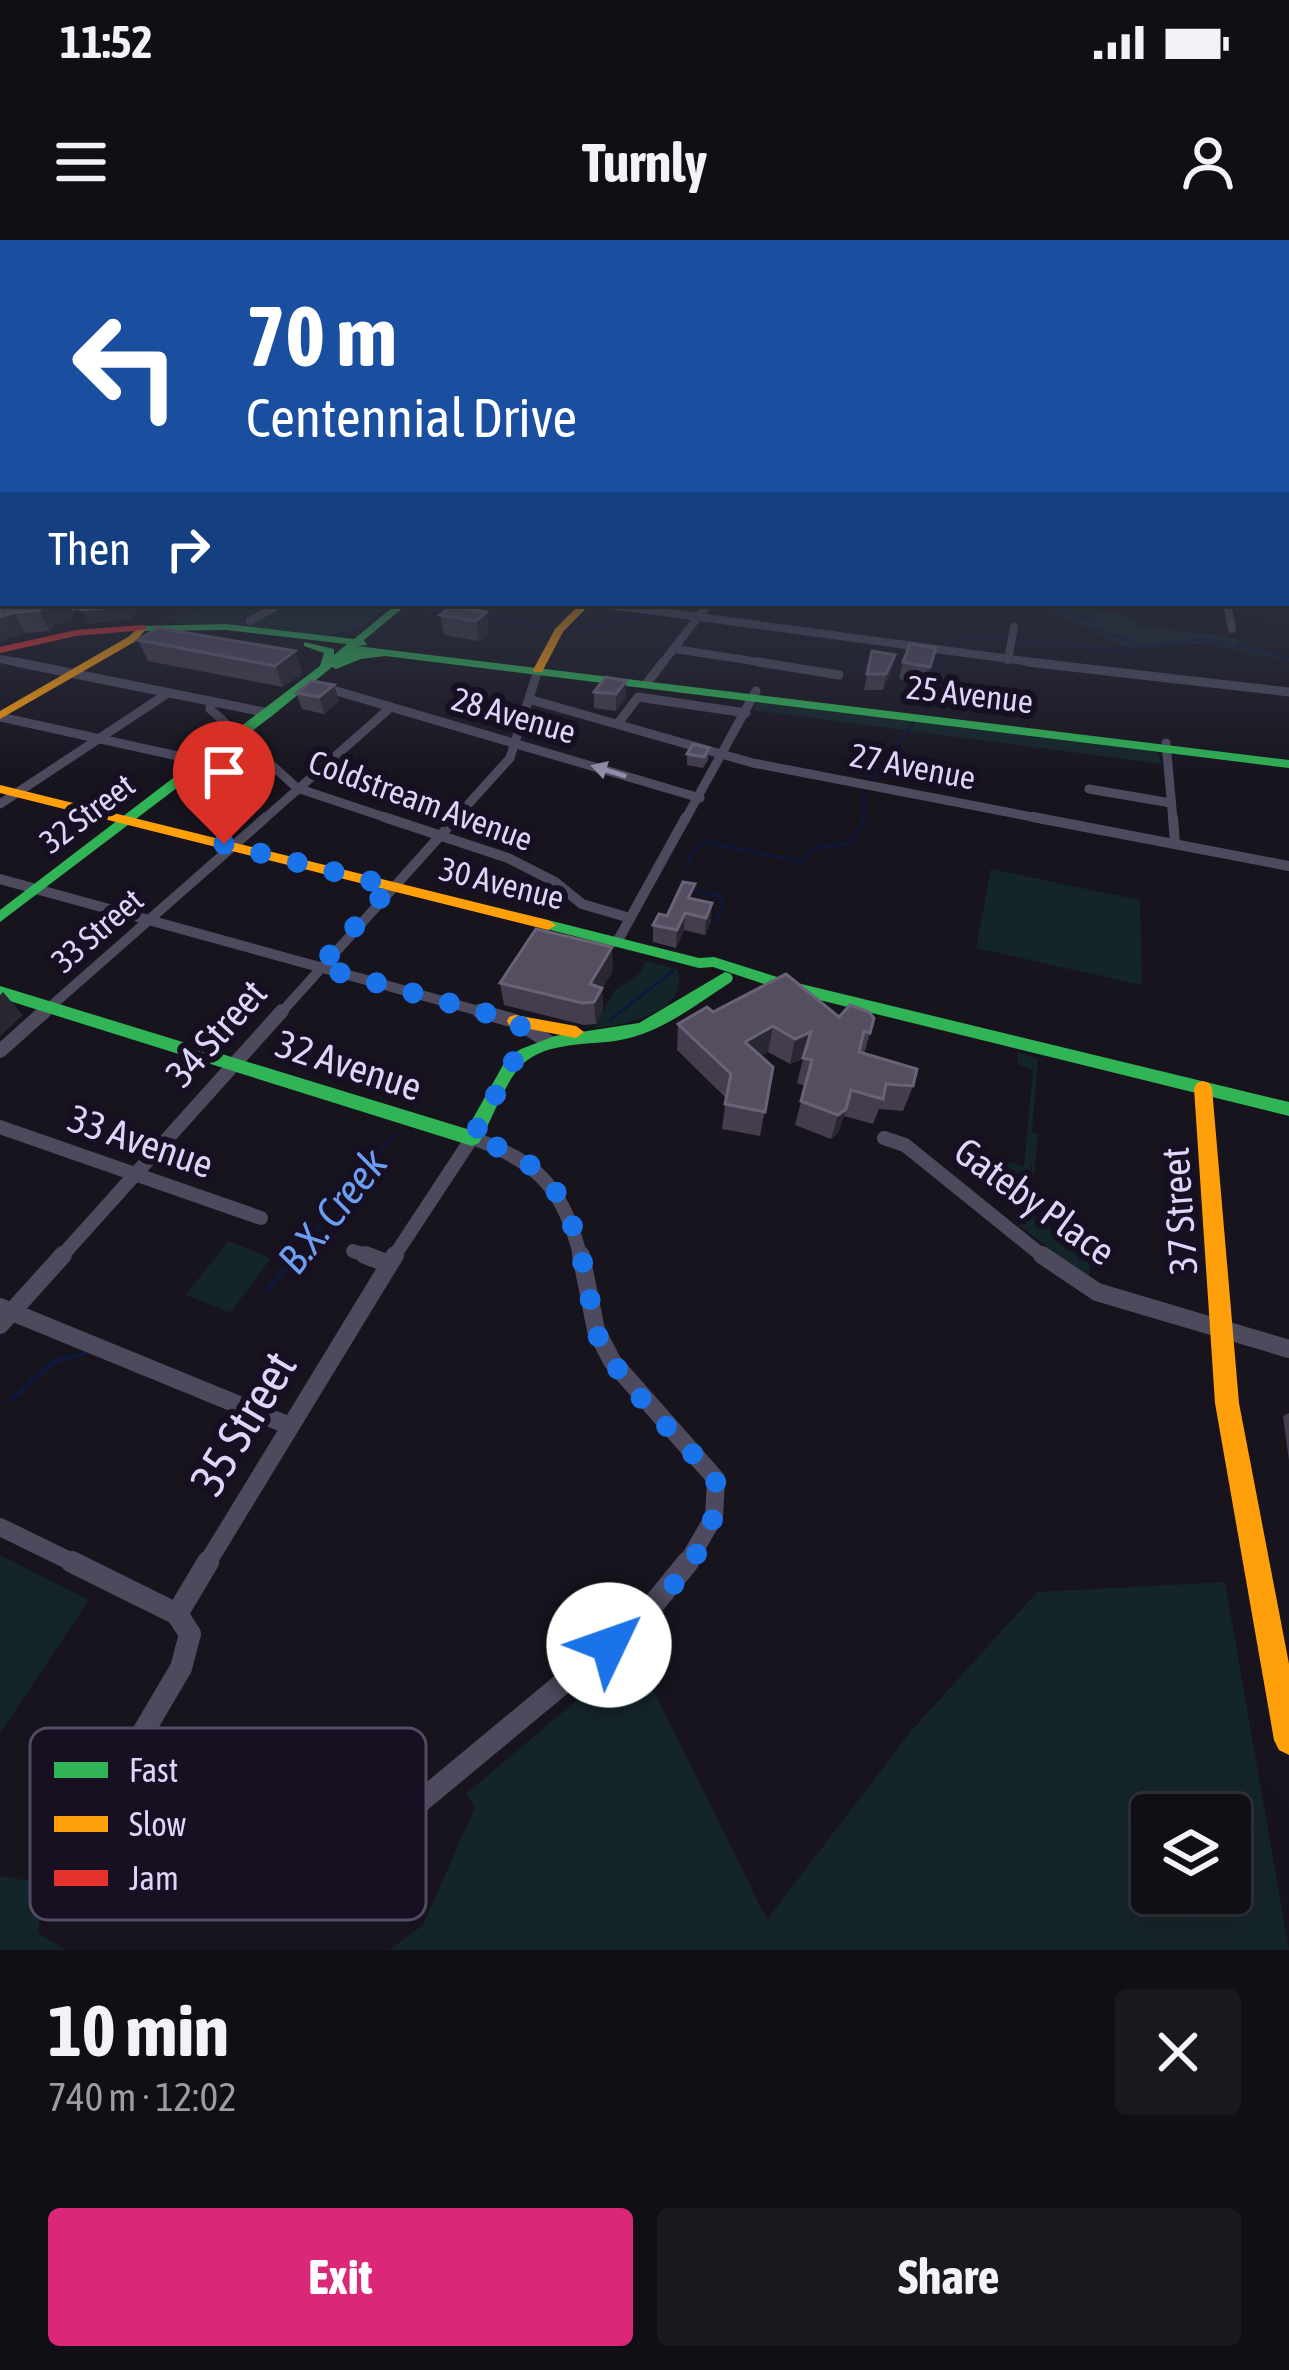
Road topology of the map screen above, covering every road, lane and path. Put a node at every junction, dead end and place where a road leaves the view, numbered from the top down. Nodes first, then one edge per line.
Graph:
1 (146, 621) edge
2 (161, 621) edge
3 (252, 621) edge
4 (383, 621) edge
5 (389, 621) edge
6 (572, 621) edge
7 (696, 621) edge
8 (734, 621) edge
9 (1230, 621) edge
10 (1014, 627) dead end
11 (170, 628) junction
12 (1232, 629) dead end
13 (237, 630) junction
14 (559, 633) junction
15 (137, 634) junction
16 (290, 634) junction
17 (362, 639) junction
18 (317, 641) junction
19 (394, 649) junction
20 (675, 649) junction
21 (0, 655) edge
22 (1009, 660) junction
23 (516, 662) junction
24 (329, 666) junction
25 (74, 674) junction
26 (839, 675) dead end
27 (536, 680) junction
28 (312, 684) junction
29 (646, 686) junction
30 (1289, 692) edge
31 (168, 693) junction
32 (751, 700) junction
33 (211, 702) junction
34 (391, 707) junction
35 (269, 713) junction
36 (0, 717) edge
37 (619, 722) junction
38 (99, 738) junction
39 (232, 741) junction
40 (518, 743) junction
41 (1167, 746) junction
42 (722, 754) junction
43 (261, 755) junction
44 (1289, 760) edge
45 (205, 762) junction
46 (316, 772) junction
47 (284, 777) junction
48 (297, 788) junction
49 (1089, 789) dead end
50 (5, 795) edge
51 (700, 798) junction
52 (1171, 803) junction
53 (127, 820) junction
54 (440, 837) junction
55 (1175, 844) junction
56 (233, 846) junction
57 (1289, 866) edge
58 (0, 879) edge
59 (391, 886) junction
60 (36, 889) junction
61 (0, 917) edge
62 (630, 918) junction
63 (149, 921) junction
64 (617, 942) junction
65 (319, 967) junction
66 (695, 971) junction
67 (721, 977) junction
68 (0, 992) edge
69 (50, 1007) junction
70 (677, 1009) junction
71 (515, 1021) junction
72 (593, 1036) junction
73 (549, 1042) junction
74 (0, 1052) edge
75 (233, 1063) junction
76 (513, 1063) junction
77 (1203, 1088) junction
78 (1289, 1109) edge
79 (0, 1126) edge
80 (472, 1138) junction
81 (884, 1138) dead end
82 (136, 1174) junction
83 (261, 1218) dead end
84 (352, 1251) dead end
85 (389, 1264) junction
86 (4, 1315) edge
87 (1220, 1329) junction
88 (1289, 1349) edge
89 (290, 1426) junction
90 (0, 1527) edge
91 (177, 1614) junction
92 (145, 1728) edge
93 (1289, 1740) edge
94 (426, 1797) edge

1 - 15 main road
2 - 11 main road
3 - 13 street
4 - 17 main road, 32 Street
5 - 17 main road, 32 Street
6 - 14 main road, 34 Street
7 - 20 street
8 - 22 street
9 - 12 street
10 - 22 street
11 - 13 main road, 25 Avenue
11 - 15 main road, 25 Avenue
13 - 16 main road, 25 Avenue
13 - 16 main road
13 - 18 main road, 25 Avenue
14 - 23 main road
14 - 27 main road, 34 Street
15 - 21 main road, 25 Avenue
15 - 25 main road
16 - 18 main road, 25 Avenue
17 - 18 main road
17 - 18 main road, 25 Avenue
17 - 19 main road, 25 Avenue
17 - 24 main road, 32 Street
18 - 24 main road
19 - 23 main road, 25 Avenue
19 - 24 main road
19 - 27 main road, 25 Avenue
20 - 26 street
20 - 29 street
21 - 25 street
22 - 30 street
23 - 27 main road, 25 Avenue
24 - 28 main road, 32 Street
24 - 35 main road, 32 Street
25 - 31 street
25 - 36 main road
27 - 29 main road, 25 Avenue
27 - 29 main road, 25 Avenue
27 - 37 street, 27 Avenue
27 - 40 street, 34 Street
28 - 34 street, 28 Avenue
28 - 35 main road, 32 Street
29 - 32 main road, 25 Avenue
29 - 37 street
31 - 33 street
31 - 38 street
32 - 41 main road, 25 Avenue
32 - 42 street
33 - 35 street
33 - 39 street, Coldstream Avenue
34 - 40 street, 28 Avenue
34 - 46 street, 33 Street
35 - 39 main road, 32 Street
36 - 38 street
37 - 42 street, 27 Avenue
38 - 45 street
38 - 50 street
39 - 43 street, Coldstream Avenue
39 - 43 street, Coldstream Avenue
39 - 45 main road, 32 Street
51 -> 40 street, 28 Avenue
40 - 54 street, 34 Street
41 - 44 main road, 25 Avenue
41 - 52 street
42 - 51 street
42 - 55 street, 27 Avenue
43 - 47 street, Coldstream Avenue
45 - 53 main road, 32 Street
46 - 47 street
46 - 48 street, 33 Street
47 - 48 street, Coldstream Avenue
48 - 54 street, Coldstream Avenue
48 - 56 street, 33 Street
49 - 52 street
50 - 53 main road, 30 Avenue
51 - 62 street
52 - 55 street
53 - 56 main road, 30 Avenue
53 - 60 main road, 32 Street
54 - 59 street, 34 Street
54 - 62 street, Coldstream Avenue
55 - 57 street, 27 Avenue
56 - 59 main road, 30 Avenue
56 - 63 street, 33 Street
58 - 60 street
59 - 64 main road, 30 Avenue
59 - 65 street, 34 Street
60 - 61 main road, 32 Street
60 - 63 street
62 - 64 street
63 - 65 street
63 - 69 street, 33 Street
64 - 66 main road, 30 Avenue
65 - 71 street
65 - 75 street, 34 Street
66 - 67 main road, 30 Avenue
66 - 70 main road
67 - 70 main road
67 - 77 main road
68 - 69 main road, 32 Avenue
69 - 74 street, 33 Street
69 - 75 main road, 32 Avenue
70 - 72 main road
71 - 72 main road
71 - 73 street
71 - 76 main road
72 - 73 main road
73 - 76 main road
75 - 80 main road, 32 Avenue
75 - 82 street, 34 Street
76 - 80 main road, 35 Street
77 - 78 main road
77 - 87 main road, 37 Street
79 - 82 street, 33 Avenue
80 - 85 street, 35 Street
80 - 94 street
81 - 87 street, Gateby Place
82 - 83 street, 33 Avenue
82 - 86 street, 34 Street
84 - 85 street
85 - 89 street, 35 Street
86 - 89 street
87 - 88 street
87 - 93 main road, 37 Street
89 - 91 street, 35 Street
90 - 91 street
91 - 92 street

